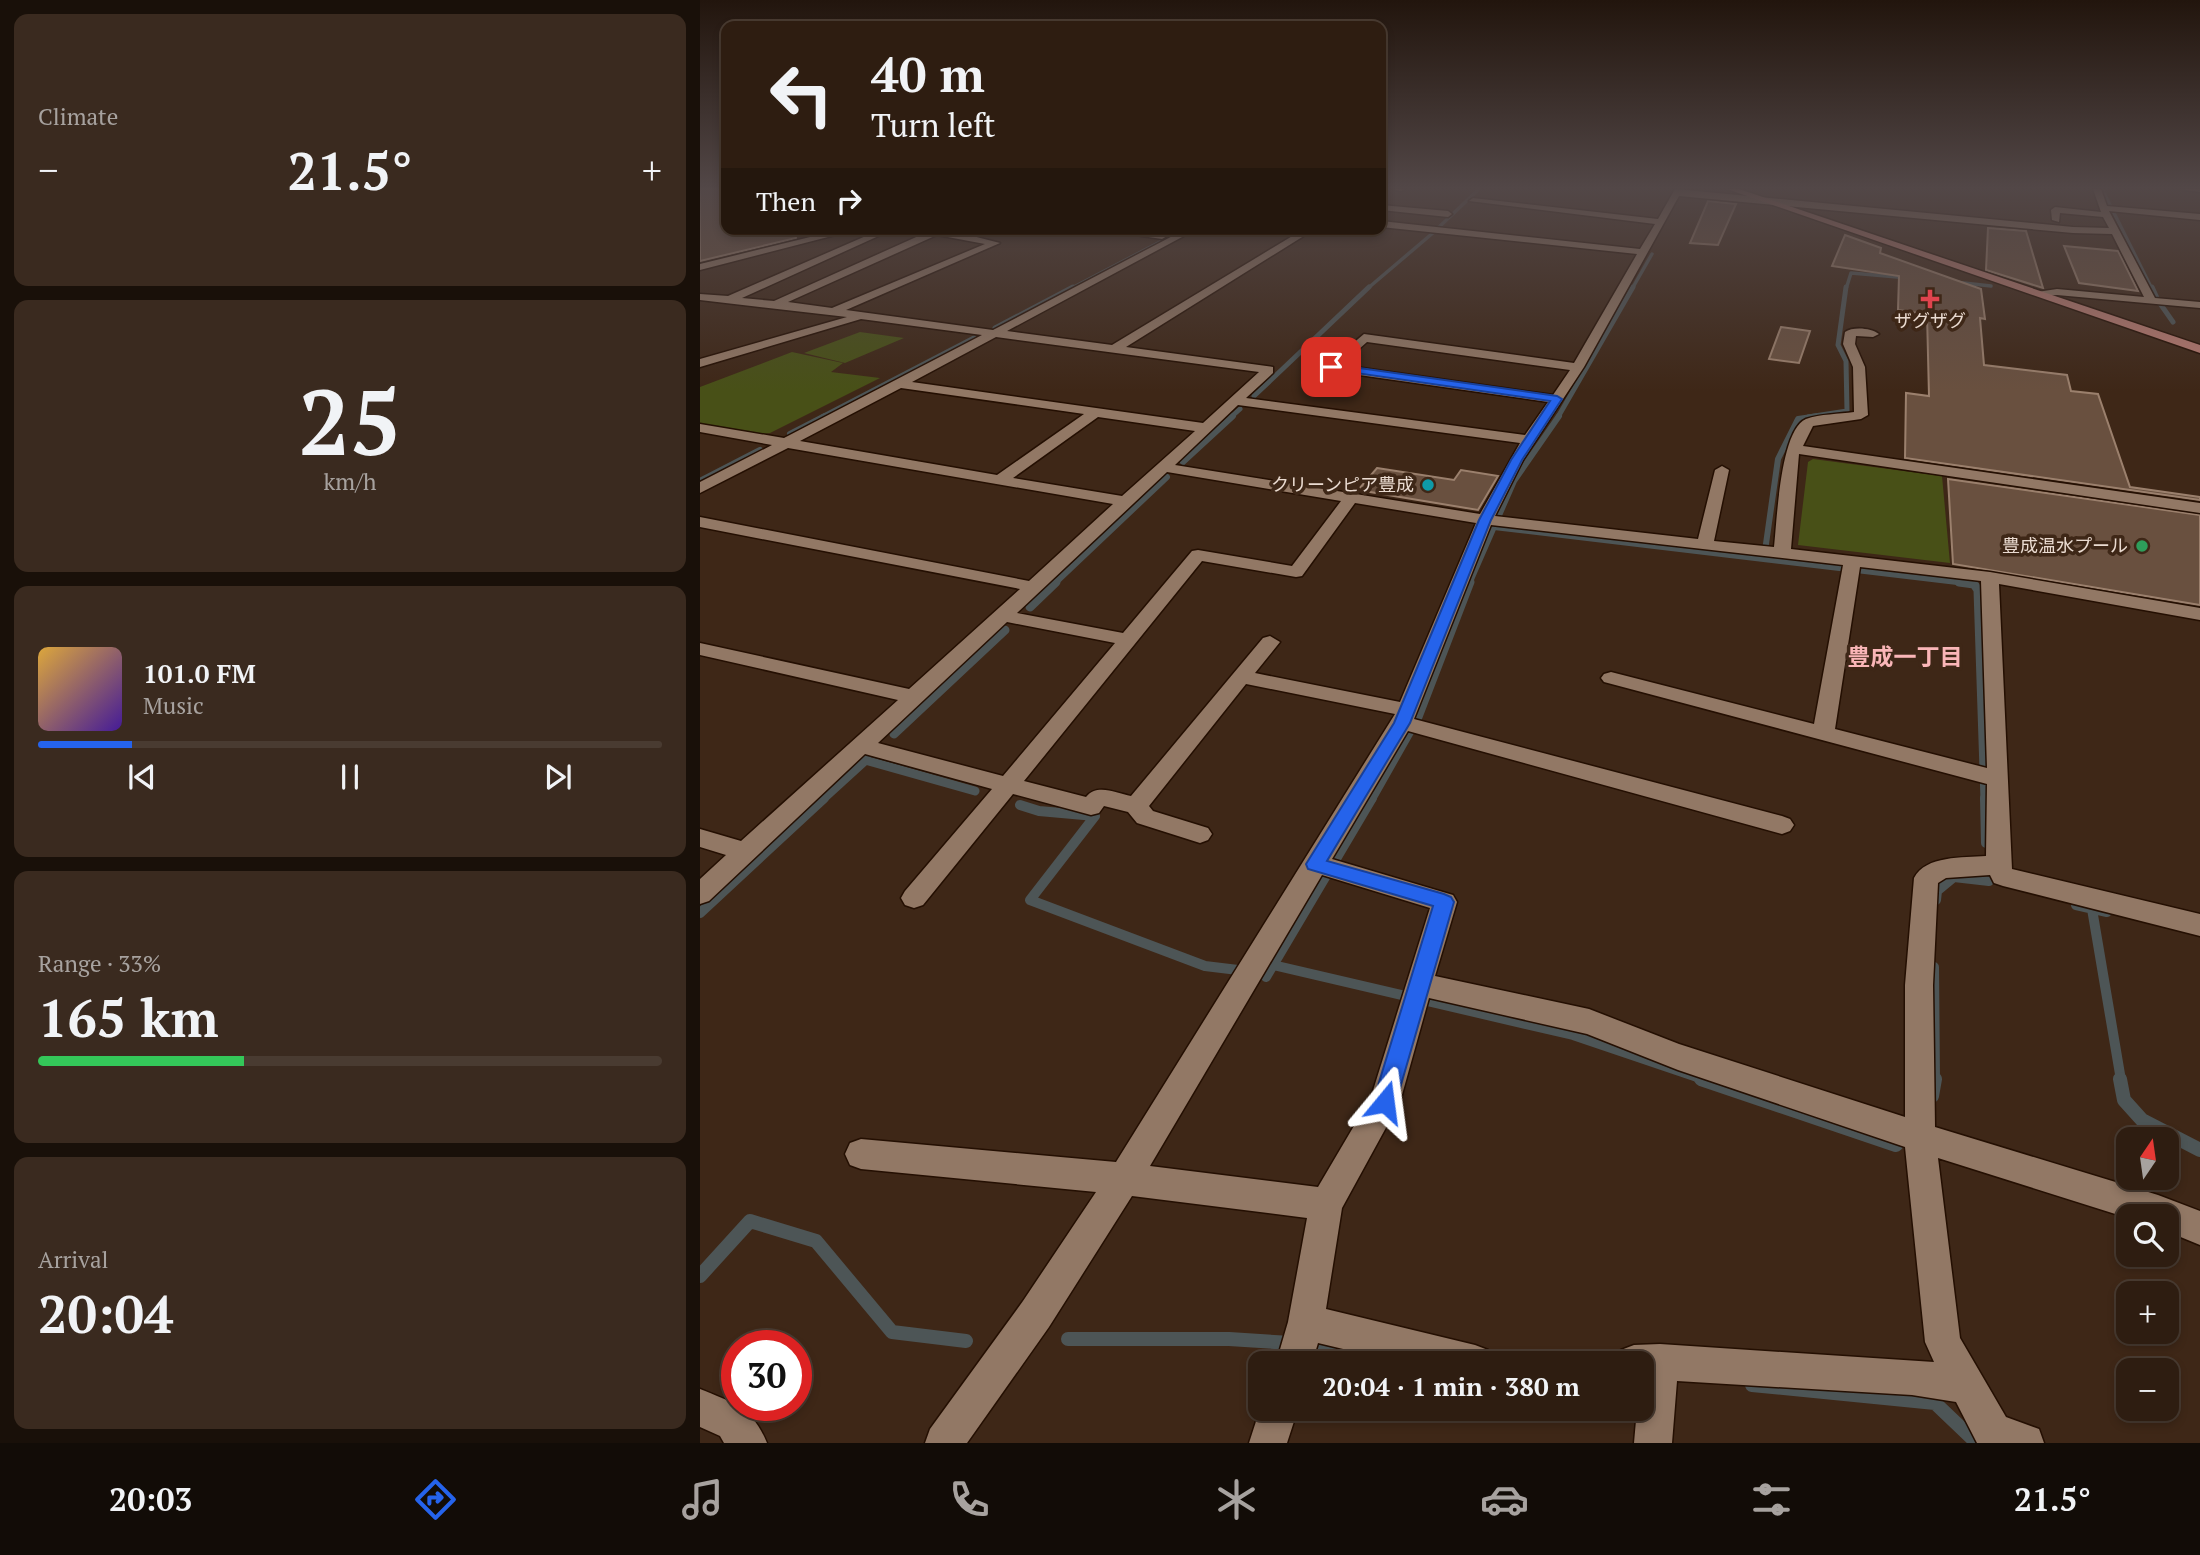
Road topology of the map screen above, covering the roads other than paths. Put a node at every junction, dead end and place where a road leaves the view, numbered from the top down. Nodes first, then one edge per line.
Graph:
1 (743, 256) edge
2 (828, 256) edge
3 (882, 256) edge
4 (964, 256) edge
5 (1122, 256) edge
6 (1142, 256) edge
7 (1266, 256) edge
8 (1642, 256) edge
9 (1930, 256) edge
10 (1951, 256) edge
11 (2129, 256) edge
12 (700, 267) edge
13 (2057, 292) junction
14 (2041, 294) junction
15 (700, 297) edge
16 (730, 299) junction
17 (2151, 300) junction
18 (775, 304) junction
19 (2200, 305) edge
20 (833, 312) junction
21 (861, 316) junction
22 (975, 332) junction
23 (993, 334) junction
24 (1873, 334) dead end
25 (784, 339) junction
26 (2200, 340) edge
27 (807, 344) dead end
28 (1115, 349) junction
29 (2200, 349) edge
30 (700, 363) edge
31 (1578, 367) junction
32 (901, 384) junction
33 (1557, 399) junction
34 (1235, 401) junction
35 (1096, 412) junction
36 (809, 416) dead end
37 (700, 428) edge
38 (1205, 428) junction
39 (784, 436) junction
40 (762, 440) junction
41 (1529, 440) junction
42 (1794, 449) junction
43 (737, 452) dead end
44 (1163, 467) junction
45 (1722, 470) dead end
46 (1000, 480) junction
47 (700, 488) edge
48 (1351, 498) junction
49 (1126, 502) junction
50 (2200, 508) edge
51 (1493, 521) junction
52 (700, 522) edge
53 (1705, 545) junction
54 (1770, 553) junction
55 (1851, 565) junction
56 (1990, 578) junction
57 (1035, 587) junction
58 (2200, 614) edge
59 (1003, 616) junction
60 (1128, 640) junction
61 (1270, 642) dead end
62 (700, 649) edge
63 (1242, 677) junction
64 (1611, 678) dead end
65 (915, 697) junction
66 (1408, 721) junction
67 (1823, 735) junction
68 (862, 746) junction
69 (1988, 777) junction
70 (1008, 785) junction
71 (1136, 806) junction
72 (1782, 825) dead end
73 (1200, 834) dead end
74 (700, 838) edge
75 (746, 852) junction
76 (1990, 866) junction
77 (1325, 867) junction
78 (700, 894) edge
79 (914, 898) dead end
80 (2200, 925) edge
81 (1416, 994) junction
82 (1920, 1137) junction
83 (861, 1154) dead end
84 (1124, 1179) junction
85 (1326, 1204) junction
86 (2200, 1228) edge
87 (1300, 1343) edge
88 (1370, 1351) edge
89 (1654, 1372) edge
90 (1967, 1385) junction
91 (700, 1408) edge
92 (1275, 1421) edge
93 (1653, 1421) edge
94 (2005, 1439) edge
95 (748, 1443) edge
96 (944, 1443) edge
97 (1268, 1443) edge
98 (1653, 1443) edge

1 - 12 street
2 - 16 street
3 - 18 street
4 - 20 street
5 - 22 street
6 - 23 street
7 - 28 street
8 - 31 street
9 - 14 main road
10 - 13 main road
11 - 17 street
13 - 14 street
13 - 17 street
13 - 26 main road
14 - 29 main road
15 - 16 street
16 - 18 street
17 - 19 street
18 - 20 street
20 - 21 street
21 - 22 street
21 - 25 street
22 - 23 street
22 - 36 street
23 - 28 street
23 - 32 street
24 - 42 street
25 - 27 street
25 - 30 street
28 - 34 street
31 - 33 street
31 - 33 street
32 - 35 street
32 - 39 street
33 - 41 street
34 - 38 street
34 - 41 street
35 - 38 street
35 - 46 street
37 - 40 street
38 - 44 street
39 - 40 street
39 - 46 street
39 - 47 street
40 - 43 street
41 - 51 street
42 - 50 street
42 - 54 street
44 - 48 street
44 - 49 street
45 - 53 street
46 - 49 street
48 - 51 street
48 - 60 street
49 - 57 street
51 - 53 street
51 - 66 street
52 - 57 street
53 - 54 street
54 - 55 street
55 - 56 street
55 - 67 street
56 - 58 street
56 - 69 street
57 - 59 street
59 - 60 street
59 - 65 street
60 - 70 street
61 - 63 street
62 - 65 street
63 - 66 street
63 - 71 street
64 - 67 street
65 - 68 street
66 - 72 street
66 - 77 street
67 - 69 street
68 - 70 street
68 - 75 street
69 - 76 street
70 - 71 street
70 - 79 street
71 - 73 street
74 - 75 street
75 - 78 street
76 - 80 street
76 - 82 street
77 - 81 street
77 - 84 street
81 - 82 street
81 - 85 street
82 - 86 street
82 - 90 street
83 - 84 street
84 - 85 street
84 - 96 street
85 - 87 street
87 - 88 street
89 - 90 street
90 - 94 street
91 - 95 street
92 - 97 street
93 - 98 street

